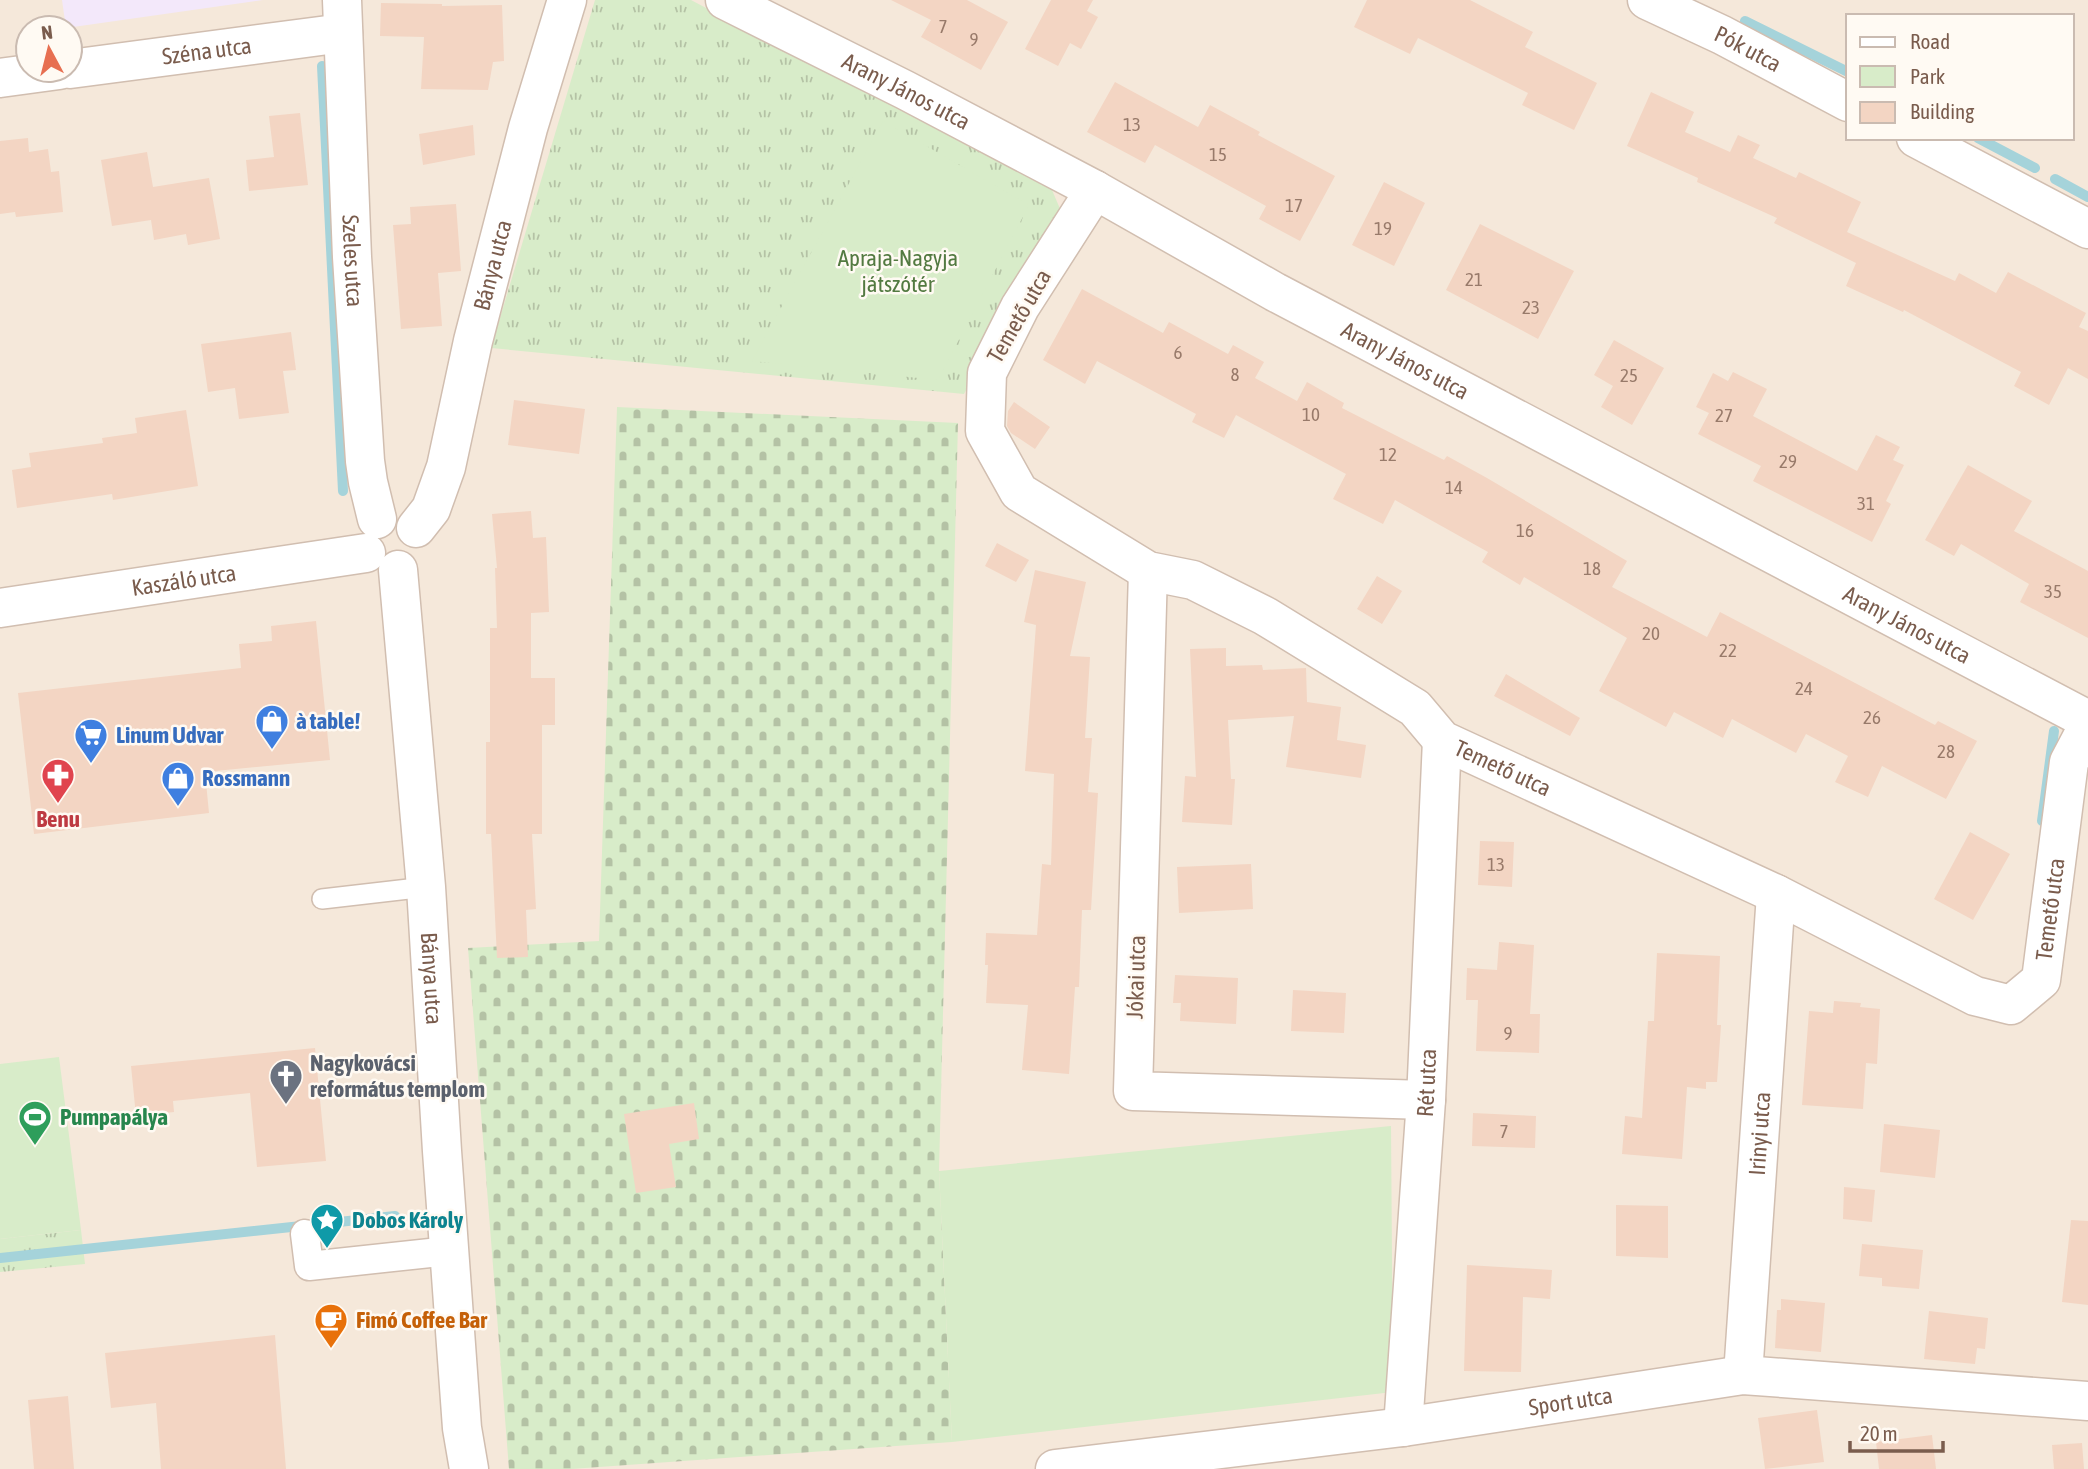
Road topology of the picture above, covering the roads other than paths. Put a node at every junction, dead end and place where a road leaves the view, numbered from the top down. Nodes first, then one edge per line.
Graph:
1 (567, 0) edge
2 (725, 0) edge
3 (1647, 0) edge
4 (343, 17) edge
5 (1723, 18) edge
6 (84, 66) edge
7 (1846, 101) edge
8 (1920, 140) edge
9 (1095, 190) junction
10 (2088, 229) edge
11 (381, 547) junction
12 (1148, 571) junction
13 (0, 608) edge
14 (2088, 720) edge
15 (2088, 726) edge
16 (1442, 740) junction
17 (426, 887) junction
18 (1776, 894) junction
19 (322, 899) dead end
20 (1426, 1100) junction
21 (305, 1234) dead end
22 (449, 1251) junction
23 (1743, 1375) junction
24 (2088, 1401) edge
25 (1403, 1427) junction
26 (469, 1469) edge
27 (1055, 1469) edge

1 - 11 street, Bánya utca
2 - 9 street, Arany János utca
3 - 5 street, Pók utca
4 - 6 street, Széna utca
4 - 11 street, Szeles utca
5 - 7 street, Pók utca
8 - 10 street
9 - 12 street, Temető utca
9 - 14 street, Arany János utca
11 - 13 street, Kaszáló utca
11 - 17 street, Bánya utca
12 - 16 street, Temető utca
12 - 20 street, Jókai utca
15 - 18 street, Temető utca
16 - 18 street, Temető utca
16 - 20 street, Rét utca
17 - 19 lane
17 - 22 street, Bánya utca
18 - 23 street, Irinyi utca
20 - 25 street, Rét utca
21 - 22 street
22 - 26 street, Bánya utca
23 - 24 street, Sport utca
23 - 25 street, Sport utca
25 - 27 street, Sport utca

